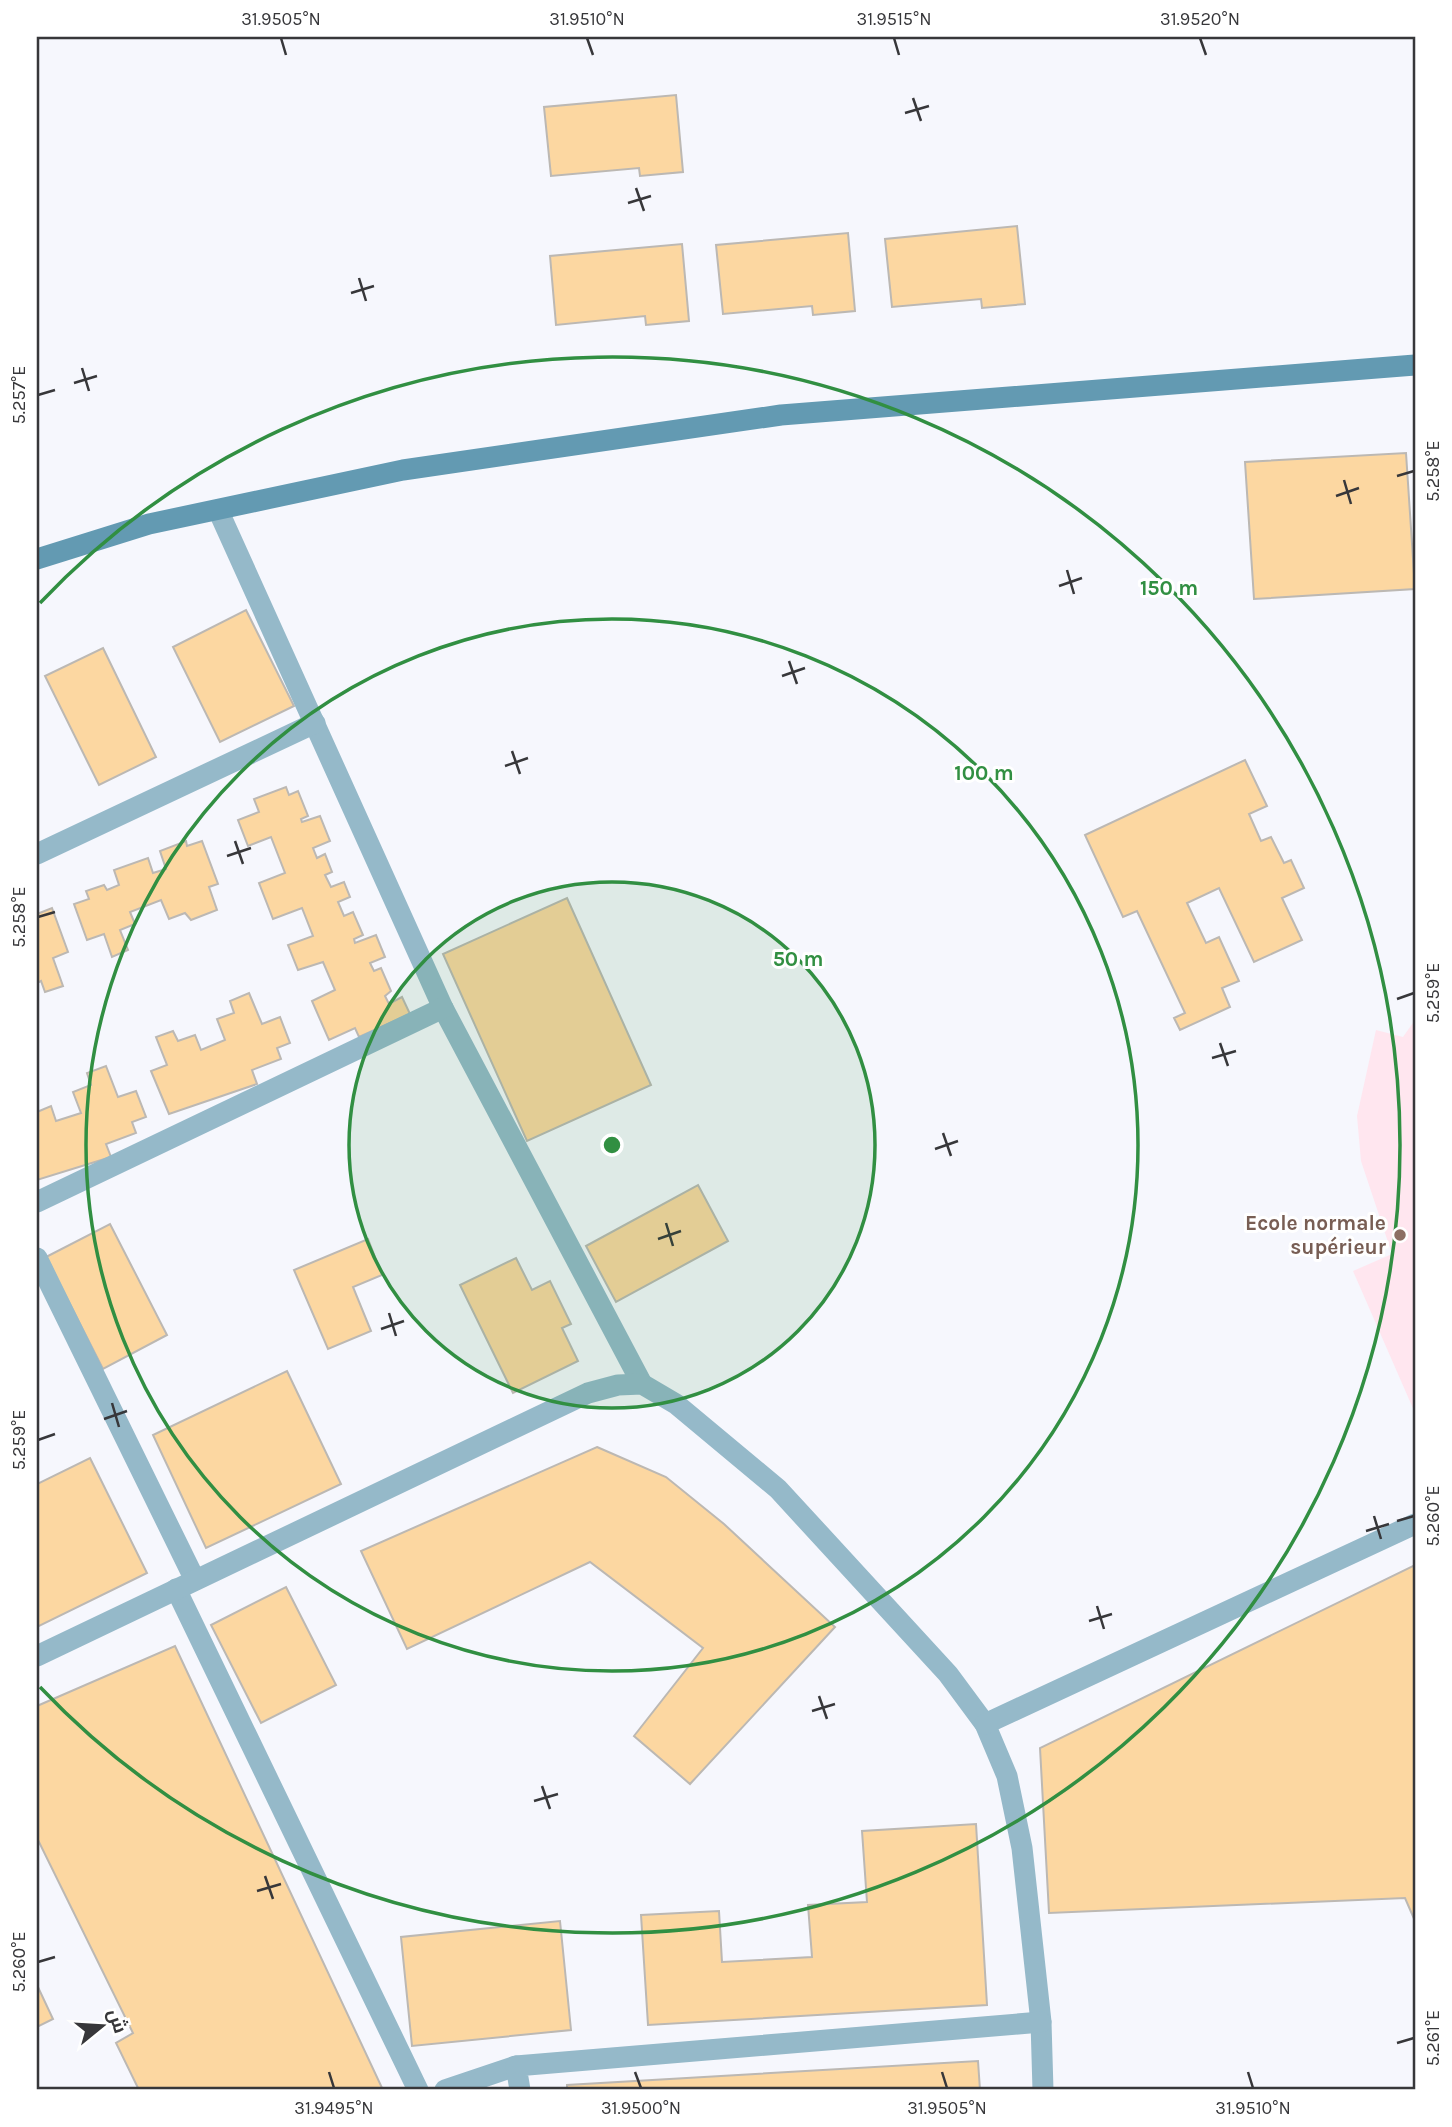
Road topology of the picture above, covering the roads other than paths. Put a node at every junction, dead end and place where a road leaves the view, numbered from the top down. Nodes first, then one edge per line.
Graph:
1 (1415, 365) edge
2 (218, 510) junction
3 (37, 559) edge
4 (315, 723) junction
5 (37, 854) edge
6 (443, 1008) junction
7 (37, 1202) edge
8 (37, 1258) edge
9 (642, 1384) junction
10 (1415, 1524) edge
11 (186, 1585) junction
12 (37, 1656) edge
13 (985, 1724) junction
14 (1041, 2022) junction
15 (516, 2066) junction
16 (418, 2090) edge
17 (445, 2090) edge
18 (520, 2090) edge
19 (1043, 2090) edge

1 - 2 street
2 - 3 street
2 - 4 street
4 - 5 street
4 - 6 street
6 - 7 street
6 - 9 street
8 - 11 street
9 - 11 street
9 - 13 street
10 - 13 street
11 - 12 street
11 - 16 street
13 - 14 street
14 - 15 street
14 - 19 street
15 - 17 street
15 - 18 street

